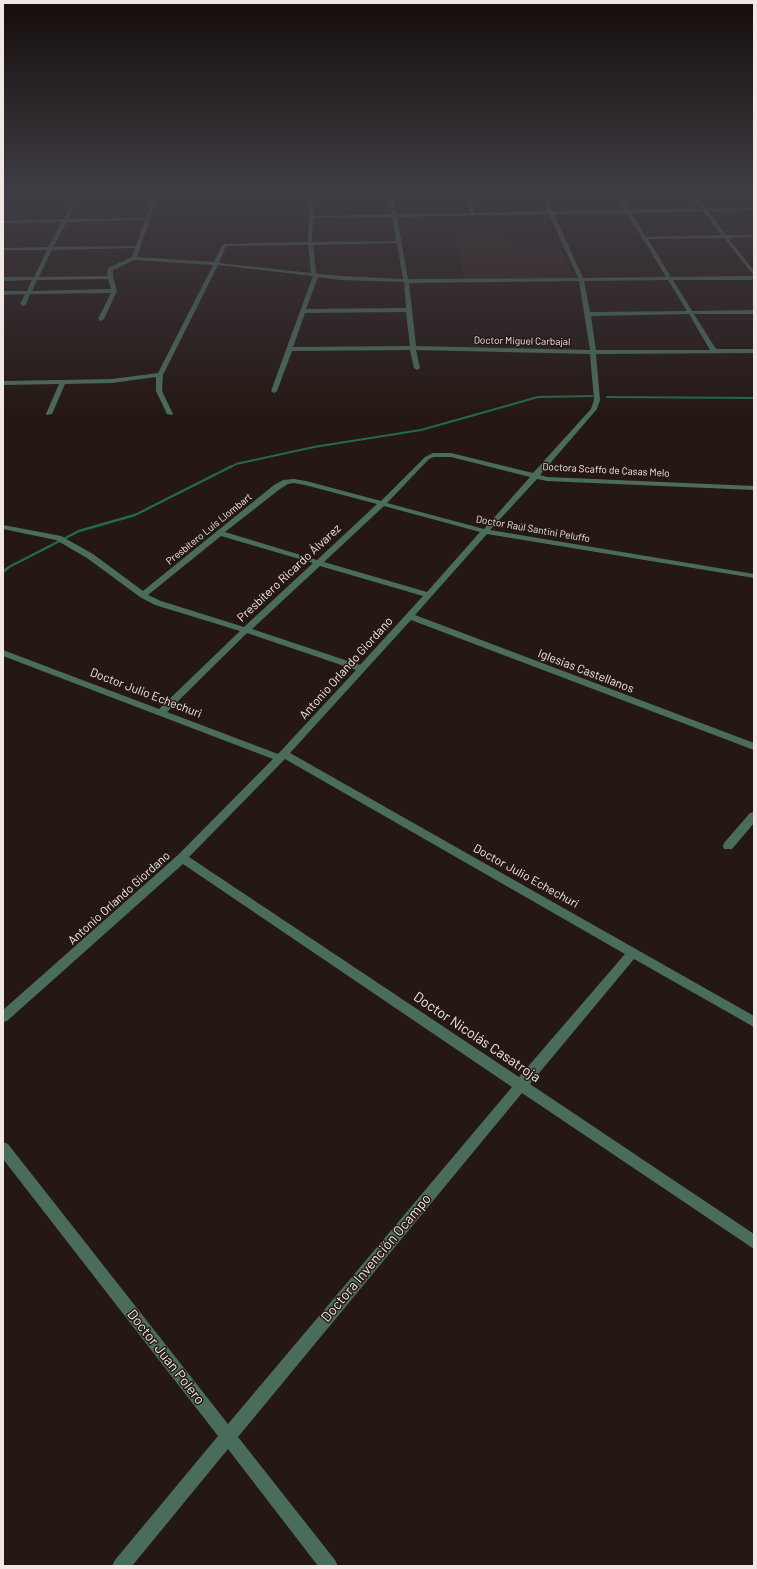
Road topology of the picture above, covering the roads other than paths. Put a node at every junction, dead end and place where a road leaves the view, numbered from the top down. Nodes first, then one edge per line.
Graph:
1 (39, 271) edge
2 (110, 271) edge
3 (211, 271) edge
4 (281, 271) edge
5 (313, 271) edge
6 (404, 271) edge
7 (577, 271) edge
8 (664, 271) edge
9 (316, 275) junction
10 (110, 277) junction
11 (36, 278) junction
12 (668, 278) junction
13 (754, 278) edge
14 (3, 279) edge
15 (581, 280) junction
16 (406, 281) junction
17 (114, 291) junction
18 (3, 293) edge
19 (28, 293) junction
20 (23, 304) dead end
21 (409, 310) junction
22 (303, 311) junction
23 (690, 312) junction
24 (754, 312) edge
25 (588, 314) junction
26 (101, 319) dead end
27 (413, 349) junction
28 (290, 350) junction
29 (714, 351) junction
30 (754, 351) edge
31 (593, 352) junction
32 (417, 368) dead end
33 (160, 375) junction
34 (63, 382) junction
35 (3, 383) edge
36 (274, 391) dead end
37 (49, 414) dead end
38 (170, 414) dead end
39 (436, 454) joint
40 (535, 476) junction
41 (290, 481) joint
42 (754, 488) edge
43 (382, 504) junction
44 (3, 527) edge
45 (485, 532) junction
46 (219, 533) junction
47 (319, 563) junction
48 (754, 576) edge
49 (143, 595) junction
50 (428, 595) junction
51 (409, 616) junction
52 (246, 630) junction
53 (3, 654) edge
54 (362, 670) junction
55 (160, 713) junction
56 (754, 747) edge
57 (282, 756) junction
58 (754, 816) edge
59 (728, 846) dead end
60 (182, 858) junction
61 (633, 952) junction
62 (3, 1017) edge
63 (754, 1022) edge
64 (522, 1085) junction
65 (3, 1148) edge
66 (754, 1242) edge
67 (229, 1437) junction
68 (121, 1566) edge
69 (329, 1566) edge

1 - 11 street
2 - 10 street
3 - 33 street
4 - 9 street
5 - 9 street
6 - 16 street
7 - 15 street, Antonio Orlando Giordano
8 - 12 street
9 - 16 street
9 - 22 street
10 - 11 street
10 - 17 street
11 - 14 street
11 - 19 street
12 - 13 street
12 - 15 street
12 - 23 street
15 - 16 street
15 - 25 street, Antonio Orlando Giordano
16 - 21 street
17 - 19 street
17 - 26 street
18 - 19 street
19 - 20 street
21 - 22 street
21 - 27 street
22 - 28 street
23 - 24 street
23 - 25 street
23 - 29 street
25 - 31 street, Antonio Orlando Giordano
27 - 28 street, Doctor Miguel Carbajal
27 - 31 street, Doctor Miguel Carbajal
27 - 32 street
28 - 36 street
29 - 30 street, Doctor Miguel Carbajal
29 - 31 street, Doctor Miguel Carbajal
31 - 40 street, Antonio Orlando Giordano
33 - 34 street
33 - 38 street
34 - 35 street
34 - 37 street
39 - 40 street, Doctora Scaffo de Casas Melo
39 - 43 street, Presbítero Ricardo Álvarez
40 - 42 street, Doctora Scaffo de Casas Melo
40 - 45 street, Antonio Orlando Giordano
41 - 43 street, Doctor Raúl Santini Peluffo
41 - 46 street, Presbítero Luis Llombart
43 - 45 street, Doctor Raúl Santini Peluffo
43 - 47 street, Presbítero Ricardo Álvarez
44 - 49 street
45 - 48 street, Doctor Raúl Santini Peluffo
45 - 50 street, Antonio Orlando Giordano
46 - 47 street
46 - 49 street, Presbítero Luis Llombart
47 - 50 street
47 - 52 street, Presbítero Ricardo Álvarez
49 - 52 street
50 - 51 street, Antonio Orlando Giordano
51 - 54 street, Antonio Orlando Giordano
51 - 56 street, Iglesias Castellanos
52 - 54 street
52 - 55 street, Presbítero Ricardo Álvarez
53 - 55 street, Doctor Julio Echechuri
54 - 57 street, Antonio Orlando Giordano
55 - 57 street, Doctor Julio Echechuri
57 - 60 street, Antonio Orlando Giordano
57 - 61 street, Doctor Julio Echechuri
58 - 59 street
60 - 62 street, Antonio Orlando Giordano
60 - 64 street, Doctor Nicolás Casatroja
61 - 63 street, Doctor Julio Echechuri
61 - 64 street, Doctora Invención Ocampo
64 - 66 street, Doctor Nicolás Casatroja
64 - 67 street, Doctora Invención Ocampo
65 - 67 street, Doctor Juan Polero
67 - 68 street, Doctora Invención Ocampo
67 - 69 street, Doctor Juan Polero

